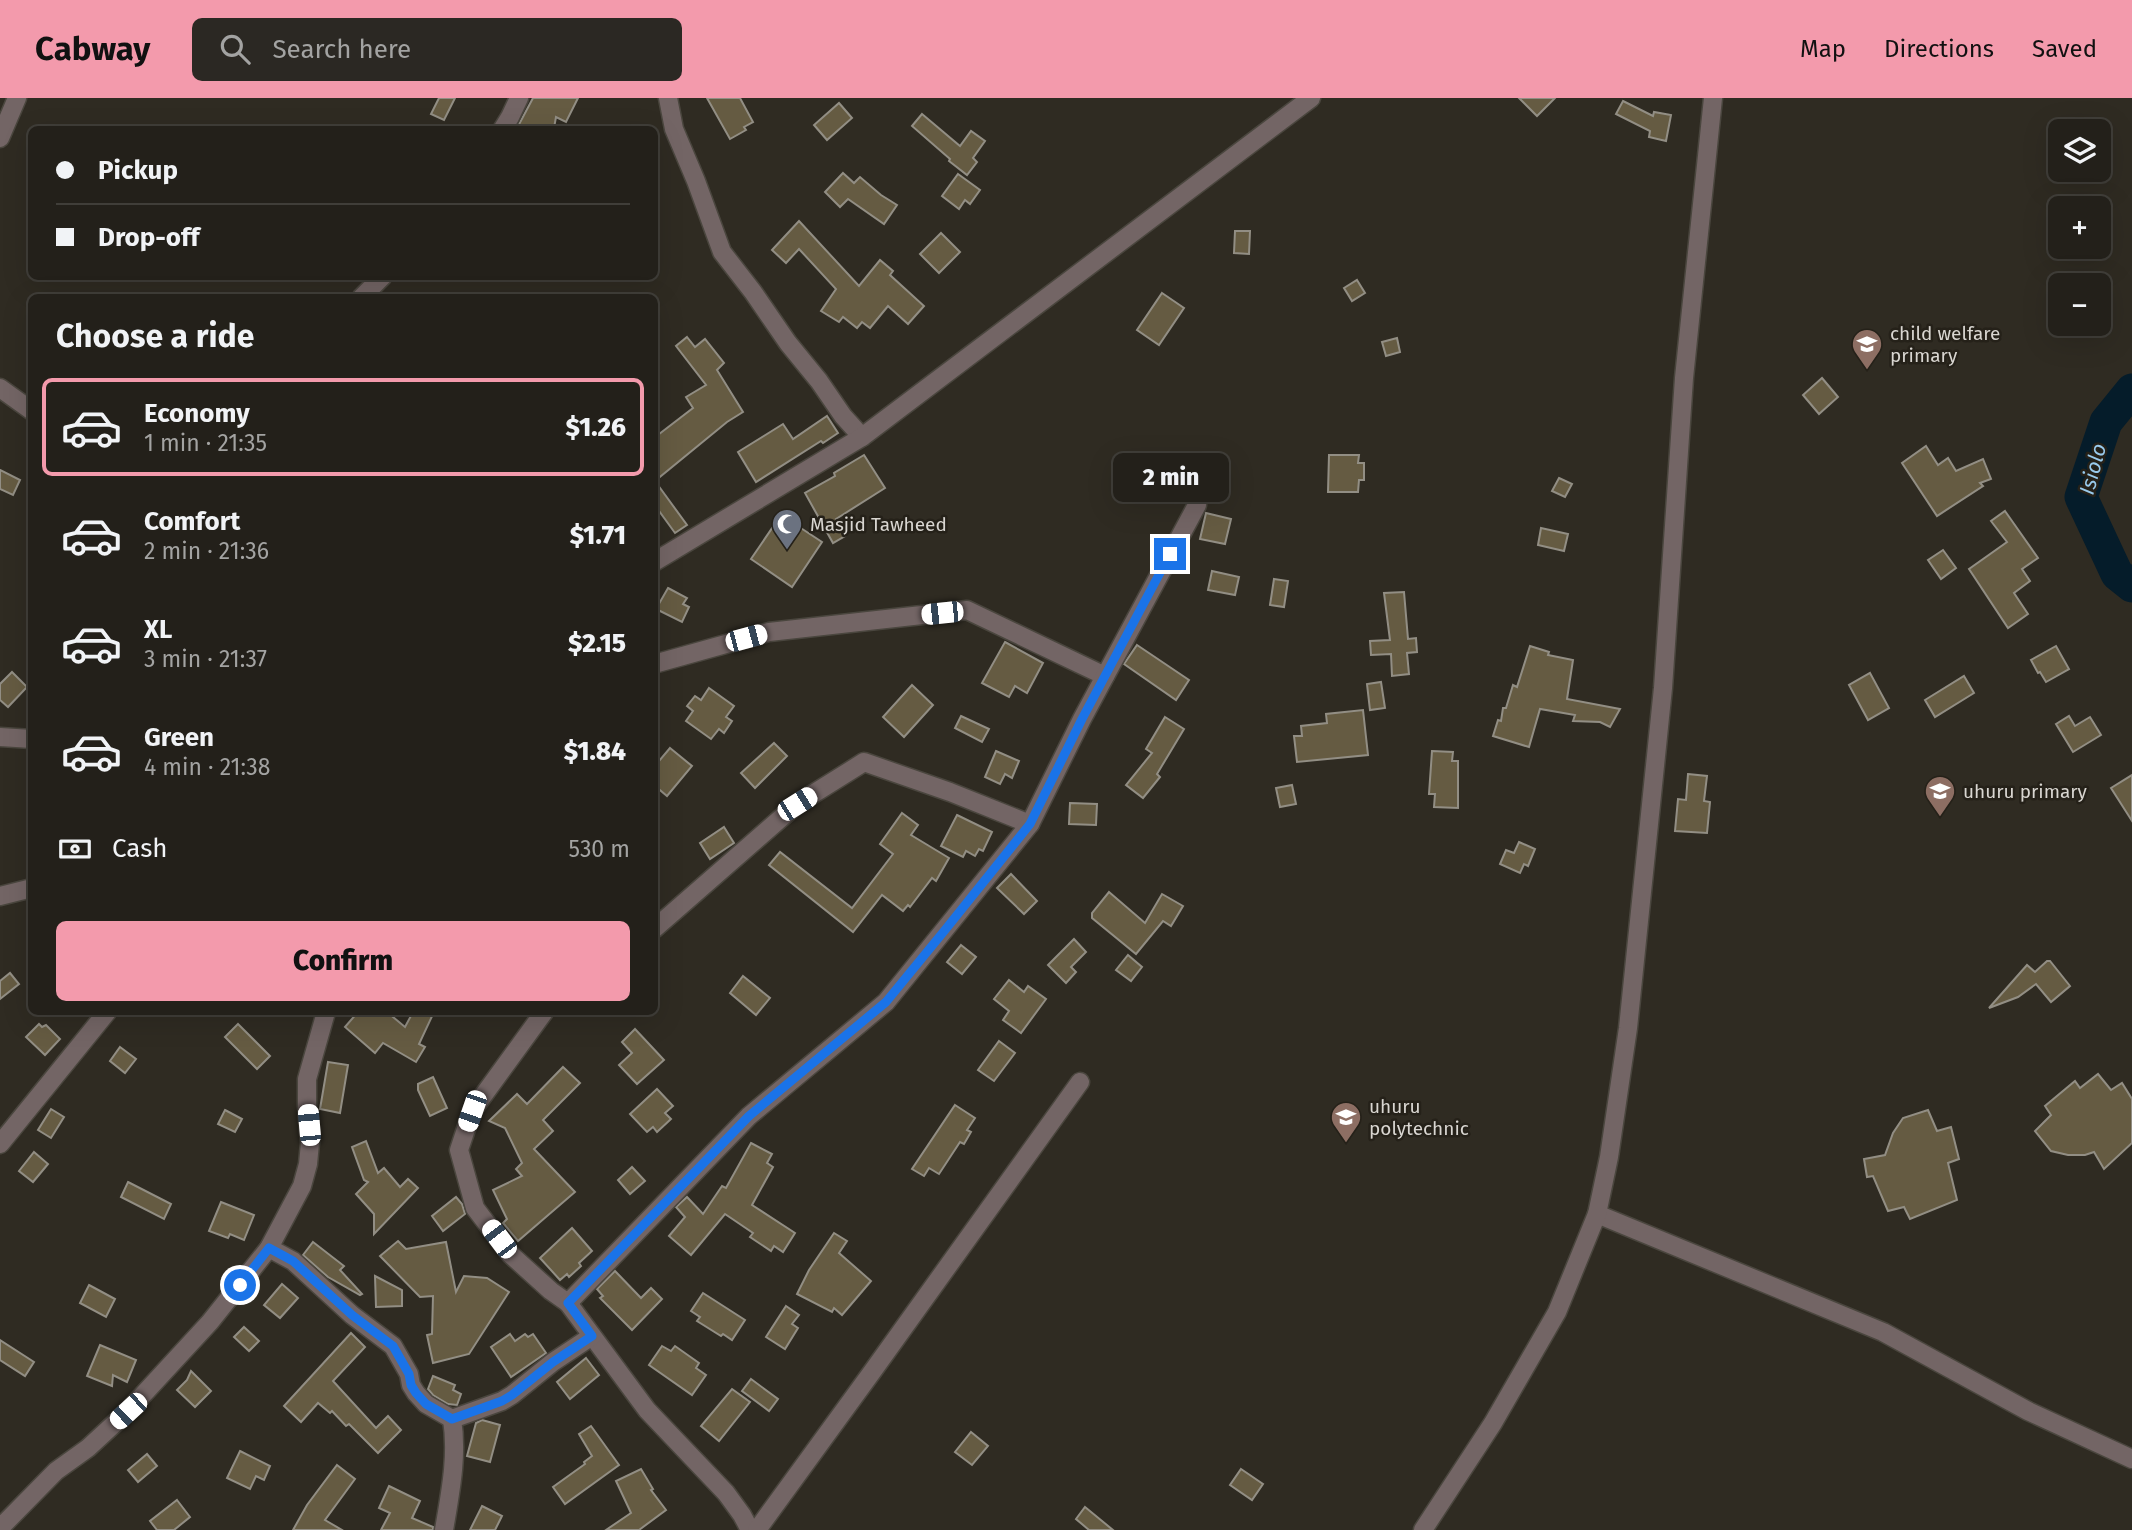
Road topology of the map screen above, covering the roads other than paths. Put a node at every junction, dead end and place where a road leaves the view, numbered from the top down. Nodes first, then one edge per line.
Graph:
1 (17, 98) edge
2 (519, 98) edge
3 (668, 98) edge
4 (1311, 98) edge
5 (1713, 98) edge
6 (504, 126) edge
7 (0, 138) edge
8 (379, 280) edge
9 (365, 294) edge
10 (0, 388) edge
11 (28, 408) edge
12 (862, 437) junction
13 (1197, 505) dead end
14 (658, 560) edge
15 (658, 663) edge
16 (1105, 676) junction
17 (0, 737) edge
18 (28, 739) edge
19 (1030, 824) junction
20 (28, 889) edge
21 (0, 896) edge
22 (658, 926) edge
23 (105, 1015) edge
24 (325, 1015) edge
25 (542, 1015) edge
26 (1080, 1082) dead end
27 (0, 1144) edge
28 (1597, 1214) junction
29 (269, 1248) junction
30 (568, 1303) junction
31 (592, 1336) junction
32 (452, 1419) junction
33 (2132, 1459) edge
34 (0, 1528) edge
35 (444, 1530) edge
36 (750, 1530) edge
37 (757, 1530) edge
38 (1423, 1530) edge

1 - 7 street
2 - 6 street
3 - 12 street
4 - 12 street
5 - 28 street
8 - 9 street
10 - 11 street
12 - 14 street
13 - 16 street
15 - 16 street
16 - 19 street
17 - 18 street
19 - 22 street
19 - 30 street
20 - 21 street
23 - 27 street
24 - 29 street
25 - 30 street
26 - 37 street
28 - 33 street
28 - 38 street
29 - 32 street
29 - 34 street
30 - 31 street
31 - 32 street
31 - 36 street
32 - 35 street

